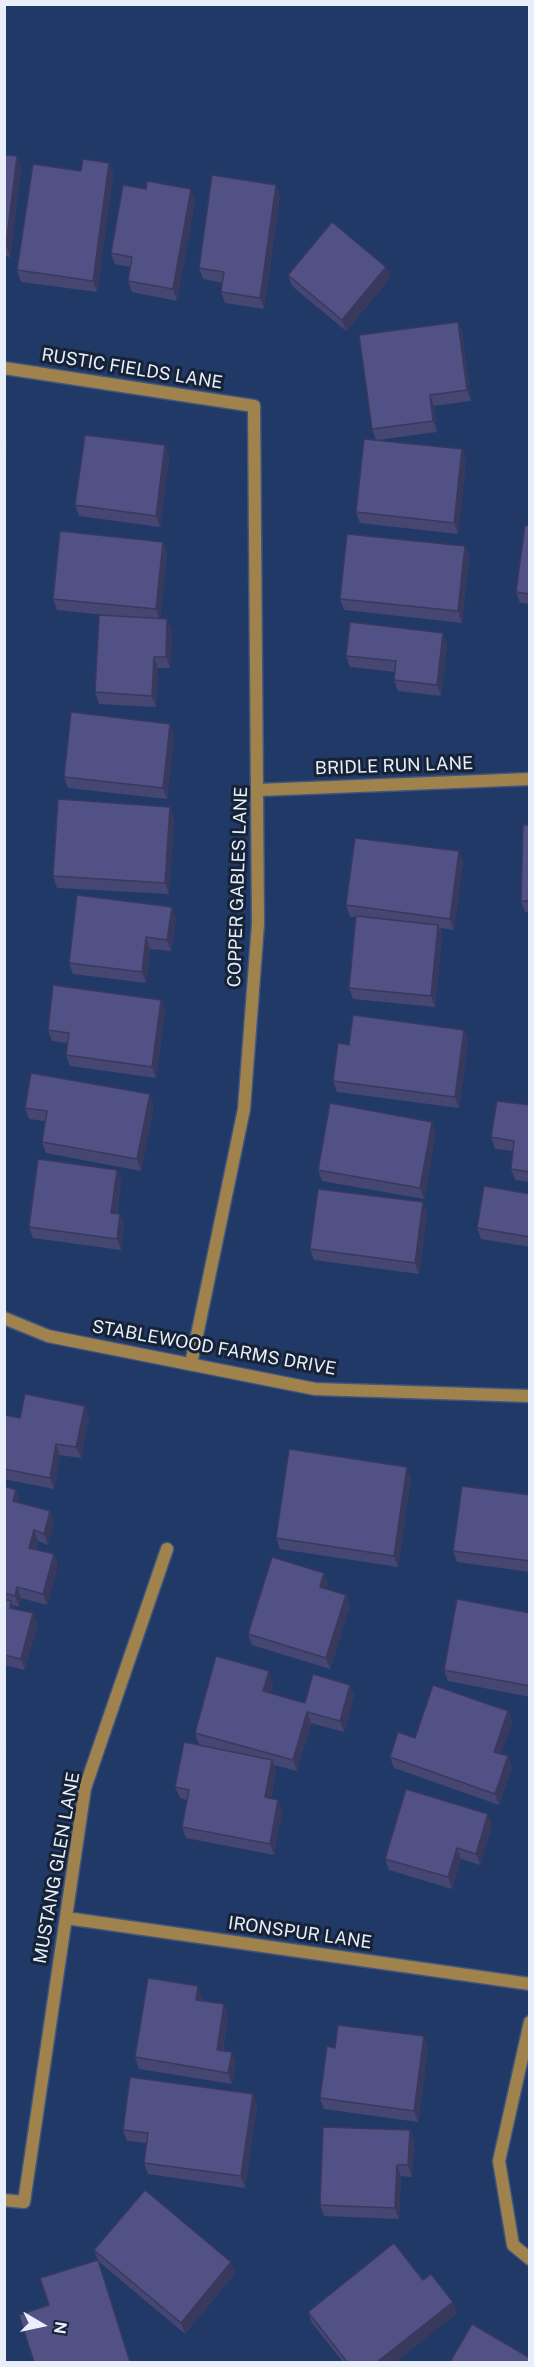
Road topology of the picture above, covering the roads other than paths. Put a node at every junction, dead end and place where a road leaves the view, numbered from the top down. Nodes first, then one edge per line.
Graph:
1 (4, 368) edge
2 (254, 406) joint
3 (530, 779) edge
4 (259, 790) junction
5 (4, 1318) edge
6 (191, 1364) junction
7 (530, 1396) edge
8 (167, 1549) dead end
9 (66, 1918) junction
10 (530, 1984) edge
11 (530, 2022) edge
12 (4, 2199) edge
13 (530, 2259) edge

1 - 2 street, RUSTIC FIELDS LANE
2 - 4 street, COPPER GABLES LANE
3 - 4 street, BRIDLE RUN LANE
4 - 6 street, COPPER GABLES LANE
5 - 6 street, STABLEWOOD FARMS DRIVE
6 - 7 street, STABLEWOOD FARMS DRIVE
8 - 9 street, MUSTANG GLEN LANE
9 - 10 street, IRONSPUR LANE
9 - 12 street, MUSTANG GLEN LANE
11 - 13 street

